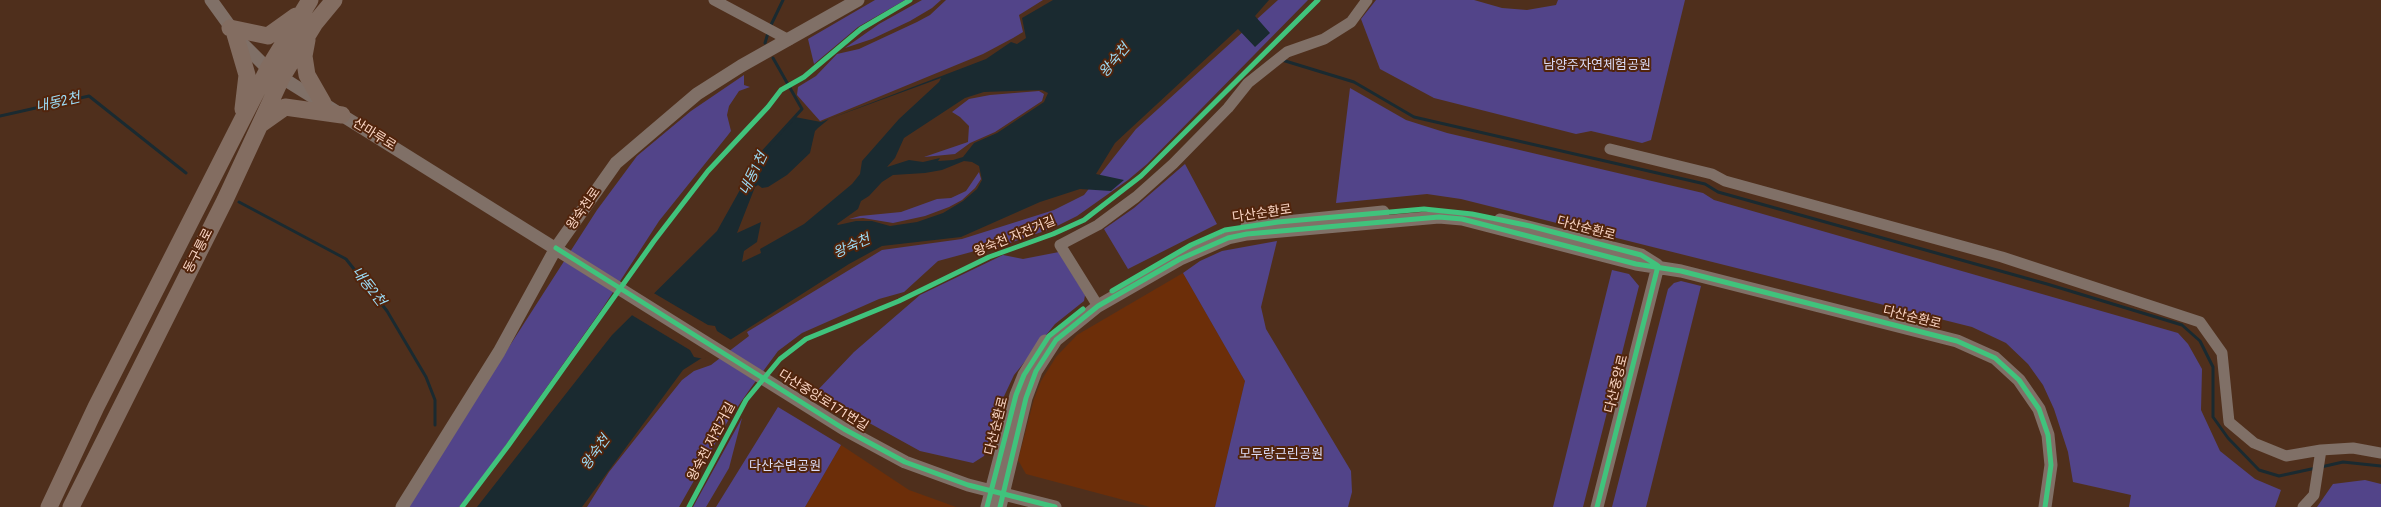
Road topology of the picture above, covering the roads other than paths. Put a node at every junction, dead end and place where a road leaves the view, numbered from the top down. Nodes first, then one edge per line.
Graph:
1 (211, 0) edge
2 (310, 0) edge
3 (334, 0) edge
4 (714, 0) edge
5 (858, 0) edge
6 (1367, 0) edge
7 (300, 14) junction
8 (233, 31) junction
9 (307, 36) junction
10 (789, 40) junction
11 (275, 73) junction
12 (323, 103) junction
13 (342, 115) junction
14 (241, 124) junction
15 (260, 125) junction
16 (1610, 149) dead end
17 (560, 251) junction
18 (1658, 266) junction
19 (1096, 304) junction
20 (2321, 450) junction
21 (2381, 453) edge
22 (997, 492) junction
23 (48, 507) edge
24 (70, 507) edge
25 (402, 507) edge
26 (987, 507) edge
27 (1000, 507) edge
28 (1055, 507) edge
29 (1597, 507) edge
30 (2045, 507) edge
31 (2303, 507) edge

1 - 8 street, 산마루로
2 - 7 main road, 동구릉로
3 - 9 main road, 동구릉로
4 - 10 street
5 - 10 street, 왕숙천로
6 - 19 street
7 - 8 main road
7 - 11 main road, 동구릉로
8 - 11 street, 산마루로
8 - 14 main road
9 - 11 main road, 동구릉로
9 - 12 main road
10 - 17 street, 왕숙천로
11 - 12 street, 산마루로
11 - 14 main road, 동구릉로
11 - 15 main road, 동구릉로
12 - 13 street, 산마루로
13 - 15 main road
13 - 17 street, 산마루로
14 - 23 main road, 동구릉로
15 - 24 main road, 동구릉로
16 - 20 street
17 - 22 street, 다산중앙로171번길
17 - 25 street, 왕숙천로
18 - 19 street, 다산순환로
18 - 29 street, 다산중앙로
18 - 30 street, 다산순환로
19 - 22 street, 다산순환로
20 - 21 street
20 - 31 street
22 - 26 street, 다산순환로
22 - 27 street, 다산순환로
22 - 28 street, 다산중앙로171번길

